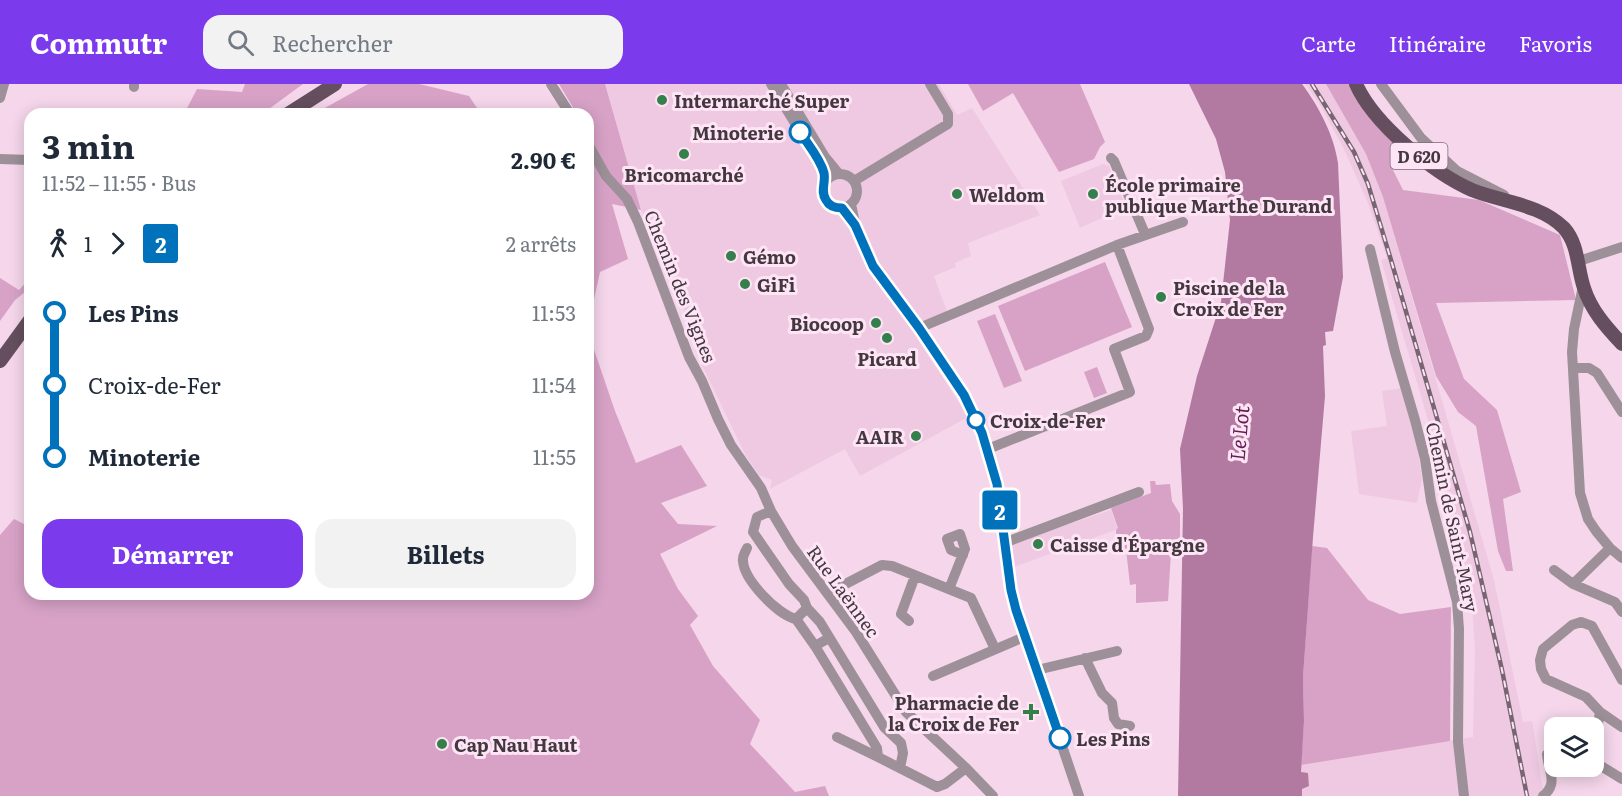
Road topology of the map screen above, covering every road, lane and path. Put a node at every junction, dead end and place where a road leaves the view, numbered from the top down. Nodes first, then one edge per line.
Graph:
1 (4, 84) edge
2 (326, 84) edge
3 (335, 84) edge
4 (551, 84) edge
5 (771, 84) edge
6 (781, 84) edge
7 (930, 84) edge
8 (1356, 84) edge
9 (1381, 84) edge
10 (0, 98) edge
11 (296, 108) edge
12 (297, 108) edge
13 (566, 108) edge
14 (594, 155) edge
15 (1111, 158) dead end
16 (0, 159) edge
17 (24, 160) edge
18 (839, 174) junction
19 (854, 181) junction
20 (825, 183) junction
21 (1504, 200) junction
22 (847, 206) junction
23 (1183, 222) dead end
24 (1145, 234) junction
25 (1117, 245) junction
26 (1622, 247) edge
27 (1370, 249) dead end
28 (1579, 261) junction
29 (1583, 286) junction
30 (1595, 312) junction
31 (1576, 320) junction
32 (24, 328) edge
33 (919, 328) junction
34 (1622, 344) edge
35 (0, 361) edge
36 (1573, 368) junction
37 (702, 381) joint
38 (1622, 412) edge
39 (988, 449) junction
40 (1139, 492) dead end
41 (771, 511) junction
42 (1004, 543) junction
43 (747, 548) dead end
44 (1610, 548) junction
45 (963, 555) dead end
46 (1622, 558) edge
47 (1554, 570) dead end
48 (915, 576) junction
49 (1573, 584) junction
50 (950, 589) junction
51 (828, 593) junction
52 (807, 608) junction
53 (1622, 612) edge
54 (796, 619) junction
55 (909, 621) dead end
56 (1024, 637) junction
57 (829, 638) junction
58 (815, 646) junction
59 (995, 650) junction
60 (1117, 651) dead end
61 (1085, 658) junction
62 (1037, 670) junction
63 (933, 675) dead end
64 (1622, 680) edge
65 (1600, 712) junction
66 (1599, 717) edge
67 (1130, 726) dead end
68 (1622, 728) edge
69 (837, 737) dead end
70 (878, 757) junction
71 (900, 768) junction
72 (966, 768) junction
73 (1604, 768) edge
74 (1552, 777) edge
75 (1622, 779) edge
76 (991, 795) edge
77 (1079, 796) edge
78 (1464, 796) edge
79 (1543, 796) edge

1 - 10 street
2 - 11 main road
3 - 12 main road
4 - 13 street
5 - 20 street
6 - 18 street
7 - 19 street
8 - 21 main road, D 620
9 - 21 street
14 - 37 street, Chemin des Vignes
15 - 24 street
16 - 17 street
18 - 19 street
18 - 20 street
19 - 22 street
20 - 22 street
21 - 28 main road, D 620
22 - 33 street
23 - 24 street
24 - 25 street
25 - 33 street
25 - 39 street
26 - 28 street
27 - 78 street, Chemin de Saint-Mary
28 - 29 main road, D 620
29 - 30 main road, D 620
29 - 31 street
30 - 31 street
30 - 34 main road, D 620
31 - 36 street
32 - 35 main road
33 - 39 street
36 - 38 street
36 - 44 street
37 - 41 street, Rue Laënnec
39 - 42 street
40 - 42 street
41 - 51 street, Rue Laënnec
41 - 52 street
42 - 56 street
43 - 54 street
44 - 46 street
44 - 49 street
45 - 50 street
47 - 49 street
48 - 50 street
48 - 51 street
48 - 55 street
49 - 53 street
50 - 59 street
51 - 72 street, Rue Laënnec
52 - 54 street
52 - 57 street
54 - 58 street
56 - 59 street
56 - 62 street
57 - 58 street
57 - 71 street
58 - 70 street
59 - 63 street
60 - 61 street
61 - 62 street
61 - 67 street
62 - 77 street
64 - 65 street
65 - 66 street
65 - 68 street
69 - 70 street
70 - 71 street
71 - 72 street
72 - 76 street, Rue Laënnec
73 - 75 street
74 - 79 street

